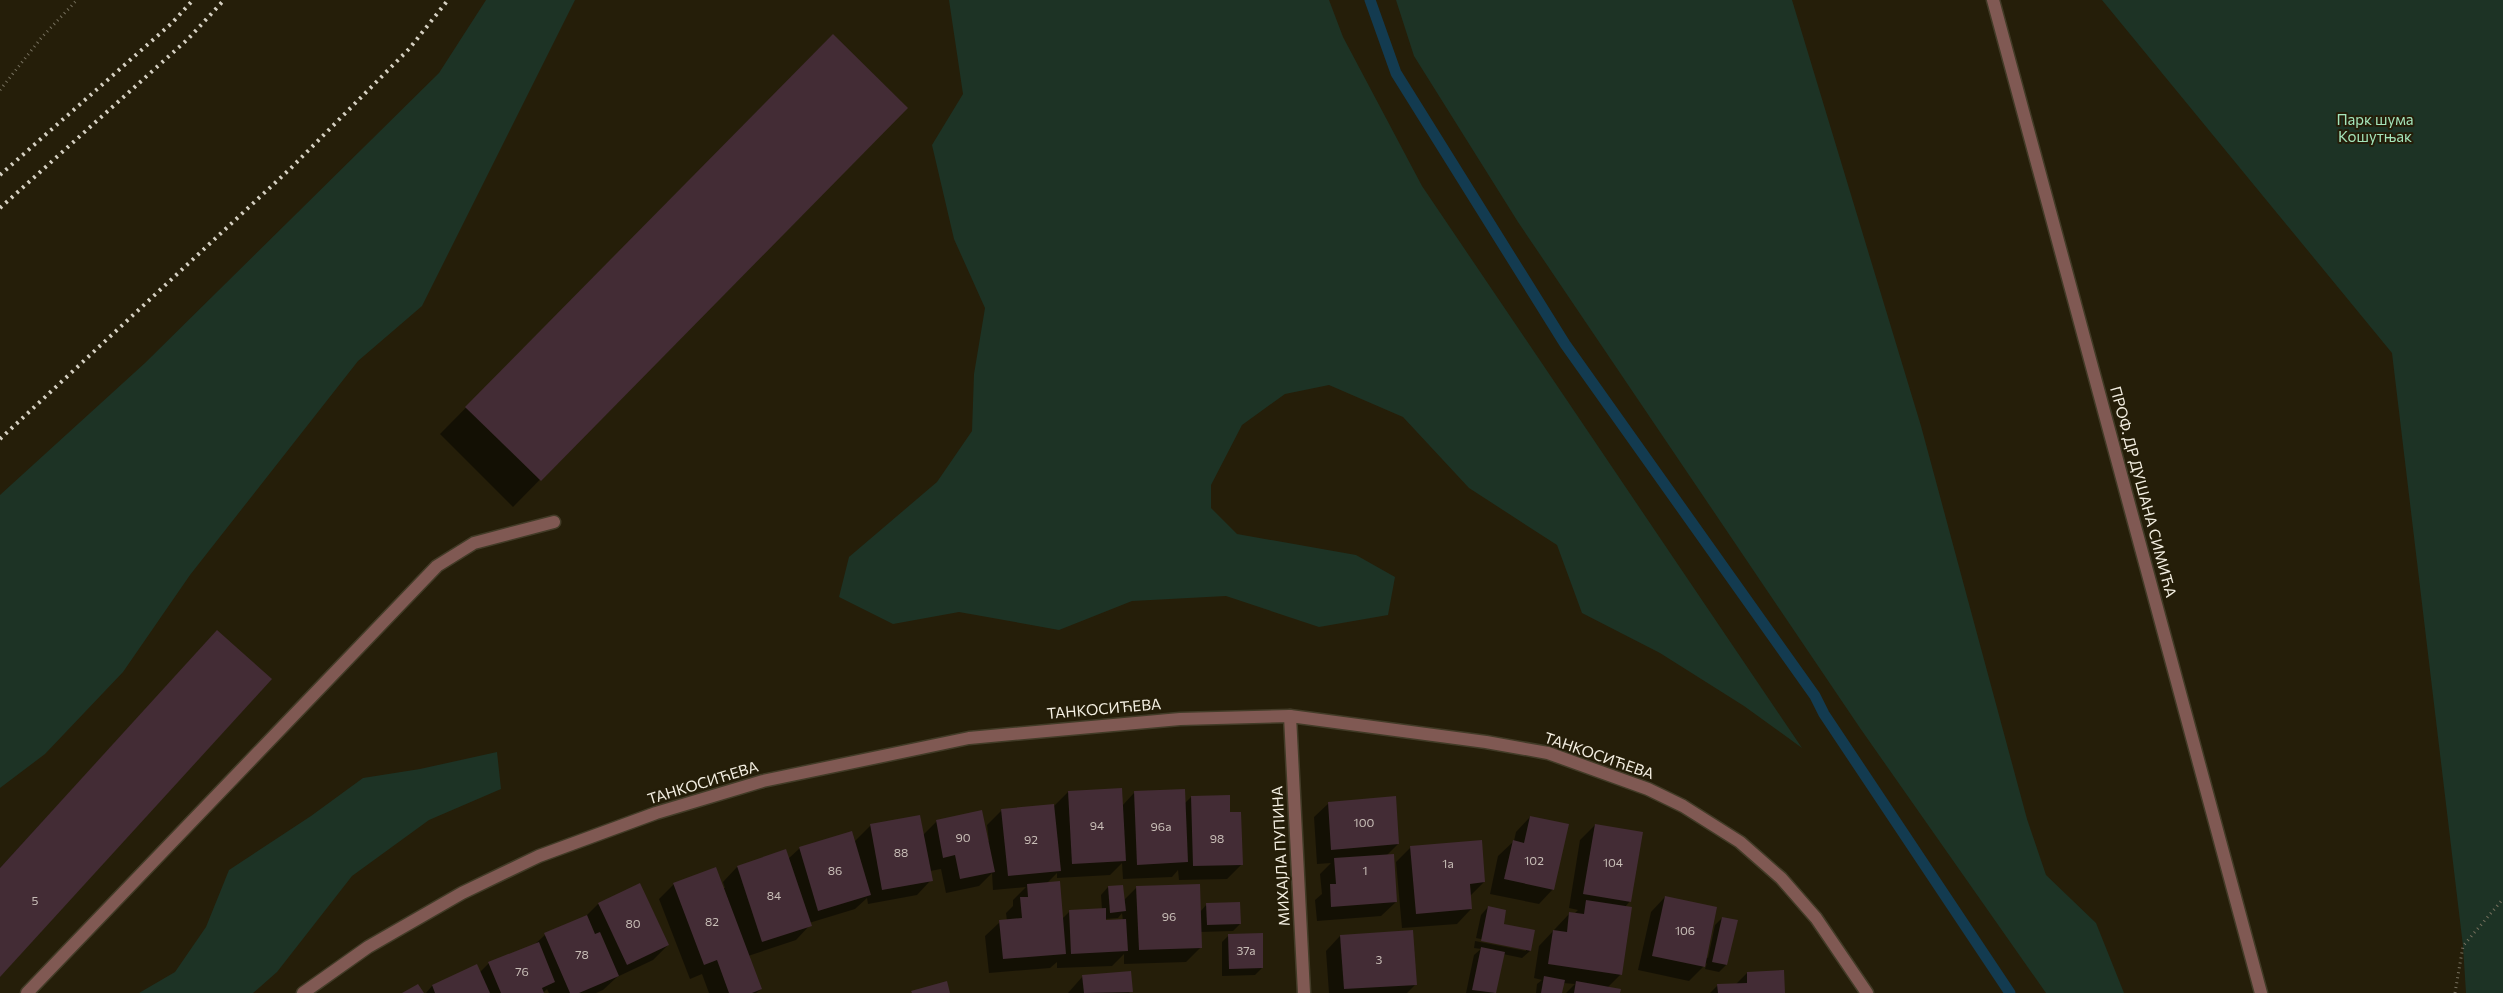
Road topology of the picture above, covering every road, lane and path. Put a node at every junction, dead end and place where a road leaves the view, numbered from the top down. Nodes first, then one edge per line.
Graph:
1 (77, 0) edge
2 (1993, 0) edge
3 (0, 90) edge
4 (554, 522) dead end
5 (1290, 716) junction
6 (2503, 899) edge
7 (27, 993) edge
8 (304, 993) edge
9 (1304, 993) edge
10 (1867, 993) edge
11 (2261, 993) edge
12 (2455, 993) edge

1 - 3 path
2 - 11 street, ПРОФ. ДР ДУШАНА СИМИЋА
4 - 7 street
5 - 8 street, ТАНКОСИЋЕВА
5 - 9 street, МИХАЈЛА ПУПИНА
5 - 10 street, ТАНКОСИЋЕВА
6 - 12 path

